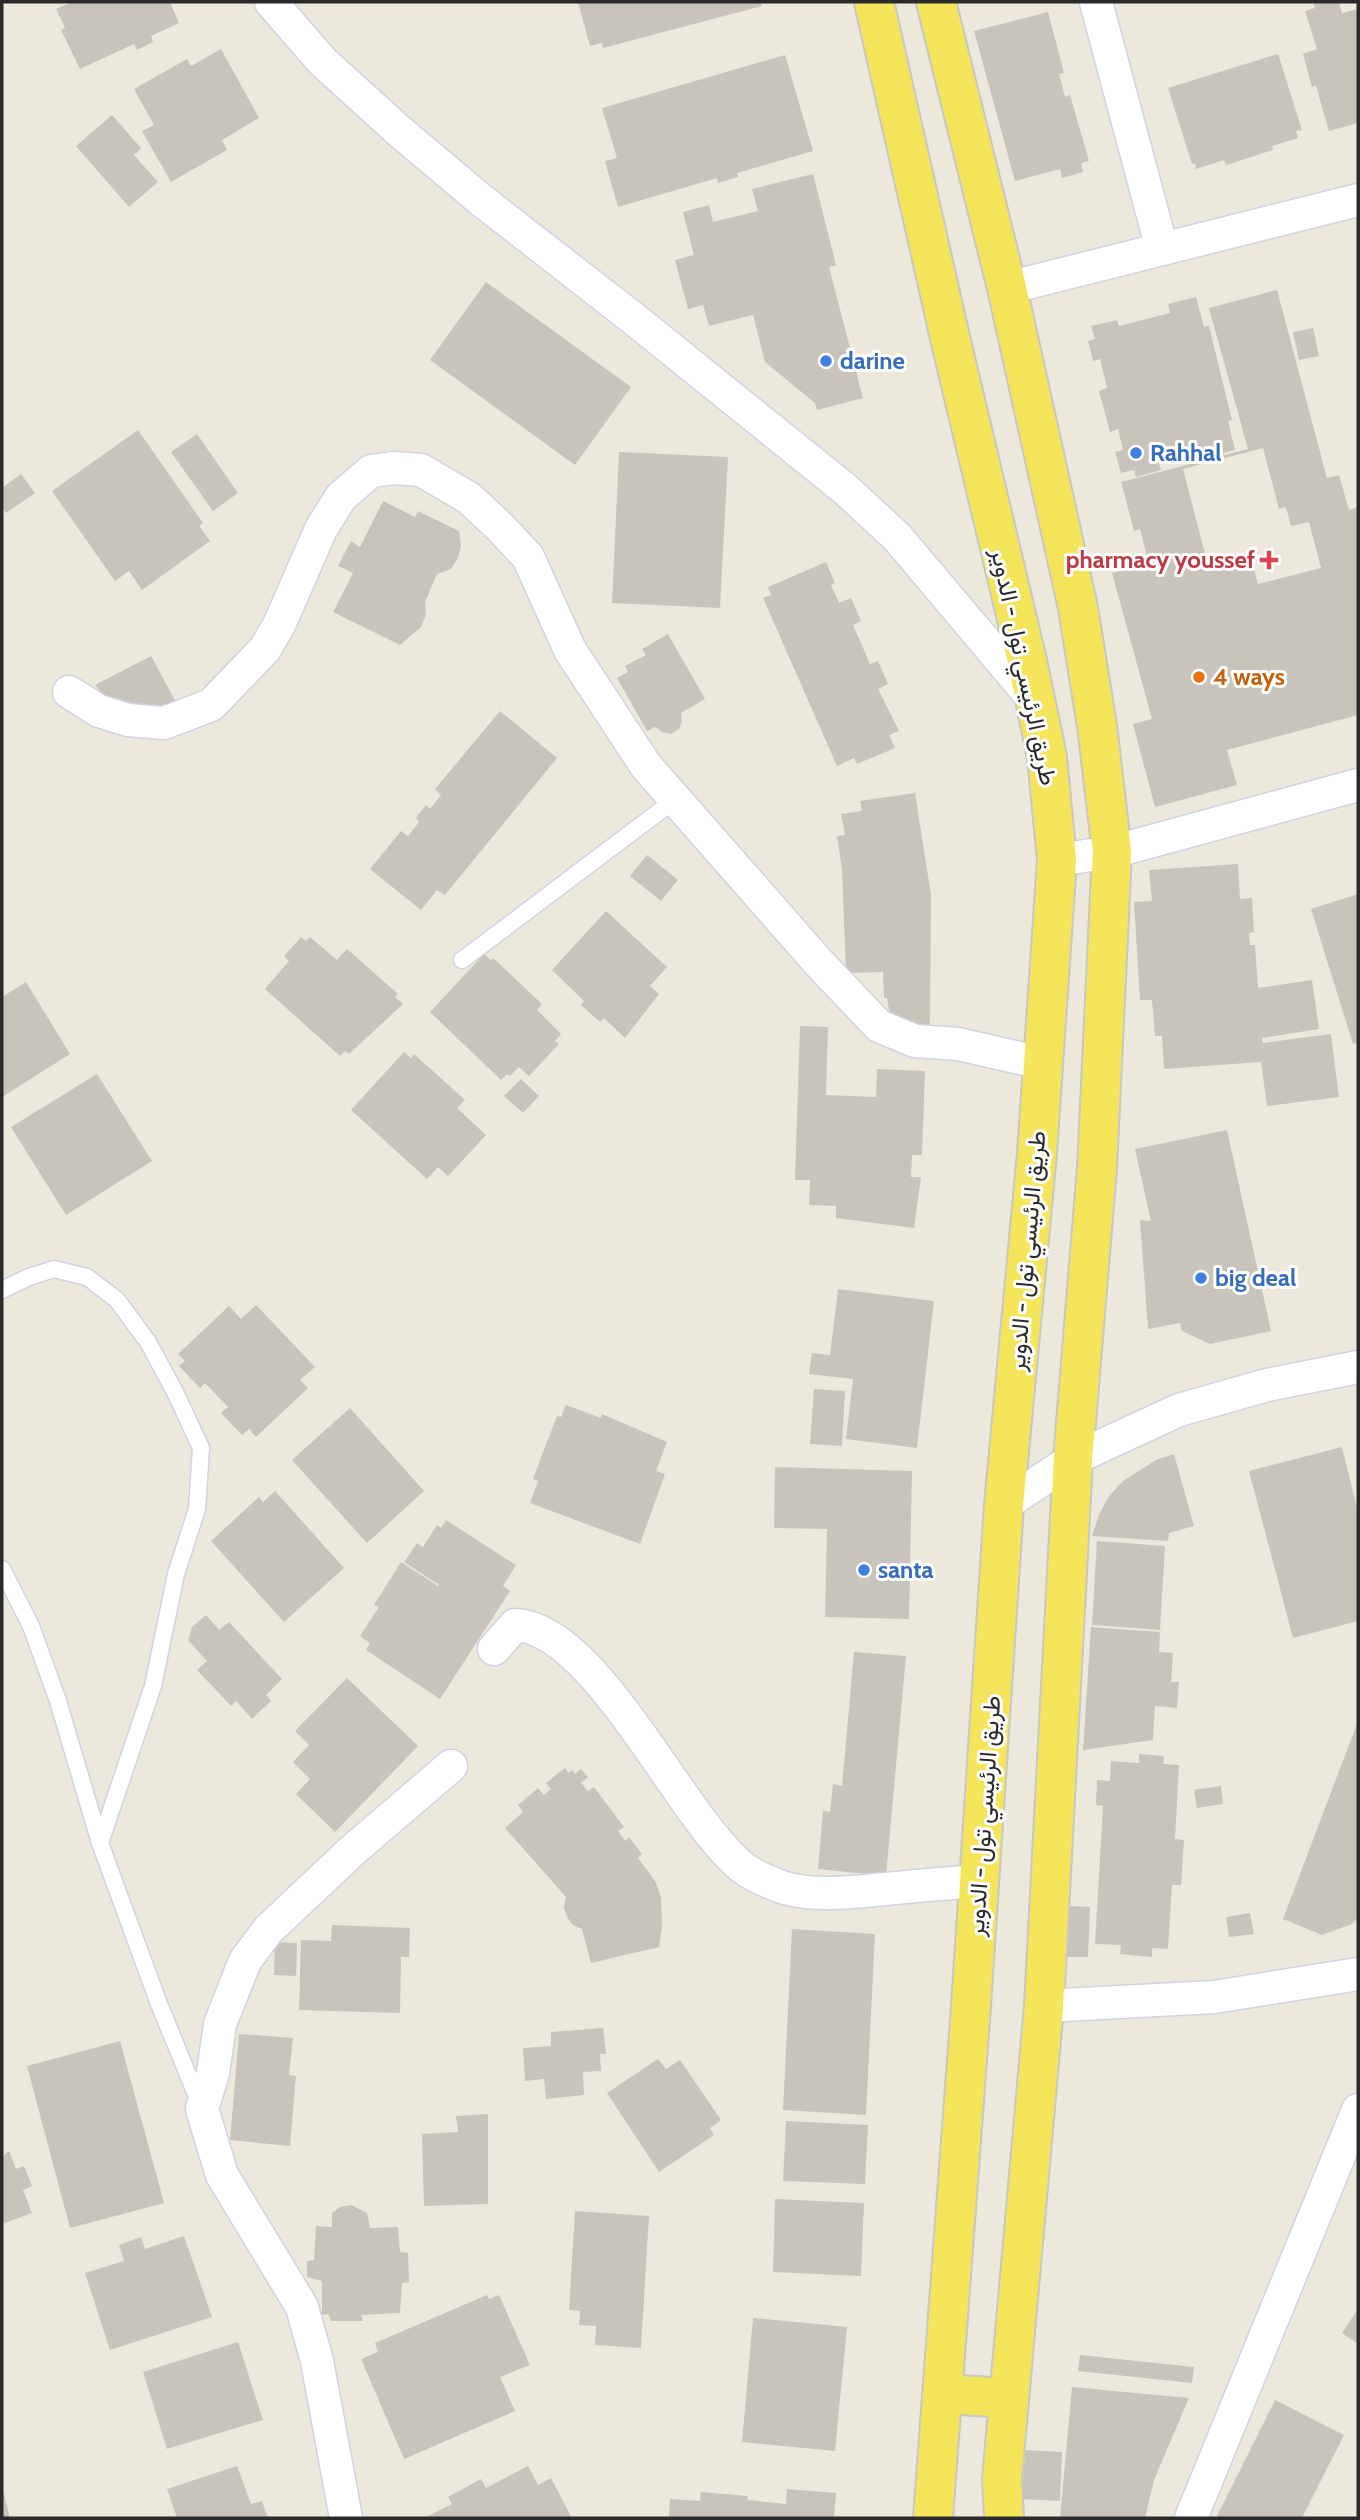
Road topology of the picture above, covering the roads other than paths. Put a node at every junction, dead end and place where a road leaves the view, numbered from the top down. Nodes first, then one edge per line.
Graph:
1 (271, 2) edge
2 (874, 2) edge
3 (936, 2) edge
4 (1096, 2) edge
5 (1358, 200) edge
6 (1162, 249) junction
7 (1007, 288) junction
8 (69, 692) dead end
9 (1036, 702) junction
10 (1358, 785) edge
11 (676, 799) junction
12 (1112, 852) junction
13 (1057, 860) junction
14 (462, 960) dead end
15 (1042, 1063) junction
16 (2, 1290) edge
17 (1358, 1367) edge
18 (1073, 1459) junction
19 (1004, 1505) junction
20 (2, 1569) edge
21 (494, 1649) dead end
22 (451, 1766) dead end
23 (100, 1843) junction
24 (980, 1881) junction
25 (1358, 1974) edge
26 (1044, 2006) junction
27 (202, 2109) junction
28 (1358, 2110) edge
29 (943, 2394) junction
30 (1009, 2398) junction
31 (346, 2518) edge
32 (933, 2518) edge
33 (1004, 2518) edge
34 (1191, 2518) edge

1 - 9 street
2 - 9 main road, طريق الرئيسي تول - الدوير
3 - 7 main road
4 - 6 street
5 - 6 street
6 - 7 street
7 - 12 main road
8 - 11 street
9 - 13 main road, طريق الرئيسي تول - الدوير
10 - 12 street
11 - 14 lane
11 - 15 street
12 - 13 street
12 - 18 main road
13 - 15 main road, طريق الرئيسي تول - الدوير
15 - 19 main road, طريق الرئيسي تول - الدوير
16 - 23 lane
17 - 18 street
18 - 19 street
18 - 26 main road
19 - 24 main road, طريق الرئيسي تول - الدوير
20 - 23 lane
21 - 24 street
22 - 27 street
23 - 27 lane
24 - 29 main road, طريق الرئيسي تول - الدوير
25 - 26 street
26 - 30 main road
27 - 31 street
28 - 34 street
29 - 30 main road
29 - 32 main road, طريق الرئيسي تول - الدوير
30 - 33 main road

